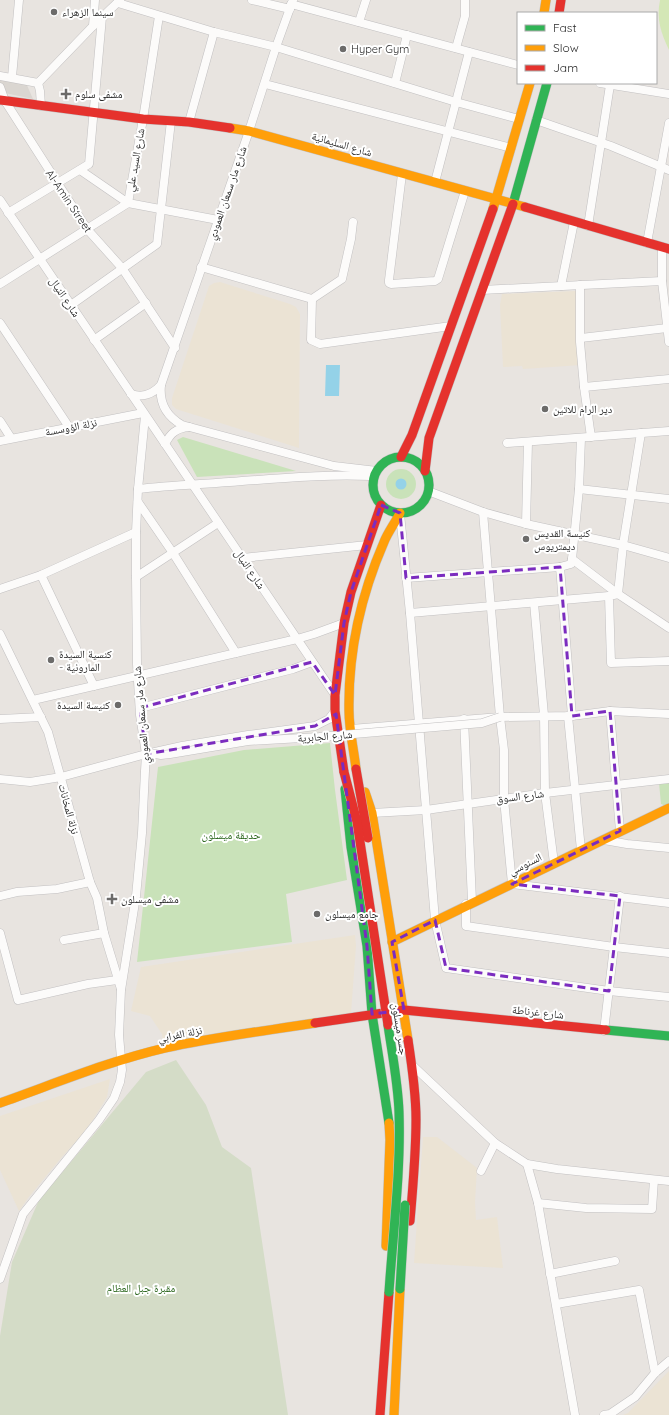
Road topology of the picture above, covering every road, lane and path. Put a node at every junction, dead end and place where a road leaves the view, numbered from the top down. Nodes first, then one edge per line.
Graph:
1 (19, 0) edge
2 (95, 0) edge
3 (252, 0) edge
4 (366, 0) edge
5 (465, 0) edge
6 (546, 0) edge
7 (561, 0) edge
8 (119, 1) edge
9 (291, 4) edge
10 (544, 12) edge
11 (559, 12) edge
12 (159, 16) junction
13 (102, 17) junction
14 (360, 22) junction
15 (92, 26) junction
16 (214, 32) junction
17 (407, 35) junction
18 (276, 47) junction
19 (456, 48) junction
20 (469, 52) junction
21 (517, 65) edge
22 (0, 76) edge
23 (12, 77) junction
24 (395, 83) junction
25 (38, 84) junction
26 (265, 84) junction
27 (530, 84) edge
28 (547, 84) edge
29 (605, 84) edge
30 (610, 85) junction
31 (0, 87) edge
32 (669, 94) edge
33 (2, 101) edge
34 (456, 102) junction
35 (41, 106) junction
36 (94, 112) junction
37 (143, 119) junction
38 (519, 119) junction
39 (536, 120) junction
40 (171, 121) junction
41 (189, 122) junction
42 (669, 123) edge
43 (249, 131) junction
44 (448, 131) junction
45 (601, 142) junction
46 (511, 148) junction
47 (665, 169) edge
48 (80, 170) junction
49 (402, 174) junction
50 (434, 182) junction
51 (57, 183) junction
52 (466, 191) junction
53 (497, 199) junction
54 (0, 200) edge
55 (128, 203) junction
56 (513, 204) junction
57 (161, 209) junction
58 (8, 213) junction
59 (218, 220) junction
60 (353, 222) dead end
61 (574, 222) junction
62 (588, 226) junction
63 (87, 230) junction
64 (646, 243) junction
65 (665, 248) edge
66 (39, 258) junction
67 (201, 267) junction
68 (122, 268) junction
69 (662, 281) junction
70 (0, 284) edge
71 (580, 285) junction
72 (560, 286) junction
73 (482, 290) junction
74 (312, 299) junction
75 (146, 303) junction
76 (71, 305) junction
77 (667, 313) edge
78 (0, 322) edge
79 (451, 326) junction
80 (668, 328) junction
81 (581, 338) junction
82 (94, 340) junction
83 (669, 342) edge
84 (175, 348) junction
85 (669, 379) edge
86 (161, 385) junction
87 (584, 387) junction
88 (130, 394) junction
89 (144, 415) junction
90 (0, 422) edge
91 (70, 427) junction
92 (189, 427) junction
93 (669, 431) edge
94 (641, 433) junction
95 (591, 437) junction
96 (11, 438) junction
97 (582, 438) junction
98 (0, 441) edge
99 (528, 442) junction
100 (507, 443) dead end
101 (164, 444) junction
102 (401, 457) junction
103 (425, 470) junction
104 (376, 474) junction
105 (192, 484) junction
106 (579, 489) junction
107 (138, 490) junction
108 (428, 491) junction
109 (630, 495) junction
110 (669, 499) edge
111 (138, 502) junction
112 (381, 505) junction
113 (483, 512) junction
114 (400, 513) junction
115 (218, 523) junction
116 (526, 524) junction
117 (136, 532) junction
118 (575, 535) junction
119 (367, 545) junction
120 (623, 545) junction
121 (173, 553) junction
122 (242, 558) junction
123 (669, 558) edge
124 (572, 559) junction
125 (560, 567) junction
126 (488, 572) junction
127 (41, 575) junction
128 (136, 577) junction
129 (406, 578) junction
130 (0, 589) edge
131 (618, 594) junction
132 (609, 596) junction
133 (562, 601) junction
134 (534, 603) junction
135 (490, 607) junction
136 (410, 613) junction
137 (344, 623) junction
138 (669, 628) edge
139 (0, 634) edge
140 (297, 639) junction
141 (236, 653) junction
142 (669, 661) edge
143 (312, 662) junction
144 (137, 676) junction
145 (94, 686) junction
146 (335, 695) junction
147 (33, 700) junction
148 (140, 708) junction
149 (335, 711) junction
150 (610, 711) junction
151 (669, 714) edge
152 (544, 715) junction
153 (570, 716) junction
154 (41, 717) junction
155 (500, 717) junction
156 (0, 719) edge
157 (464, 719) junction
158 (420, 723) junction
159 (351, 728) junction
160 (148, 754) junction
161 (356, 769) junction
162 (344, 772) junction
163 (61, 777) junction
164 (0, 779) edge
165 (669, 779) edge
166 (617, 784) junction
167 (576, 790) junction
168 (545, 793) junction
169 (504, 799) junction
170 (467, 803) junction
171 (669, 808) edge
172 (426, 810) junction
173 (372, 813) junction
174 (620, 831) junction
175 (604, 840) junction
176 (669, 848) edge
177 (581, 850) junction
178 (554, 863) junction
179 (90, 882) junction
180 (512, 884) junction
181 (0, 896) edge
182 (620, 896) junction
183 (469, 903) junction
184 (669, 903) edge
185 (435, 920) junction
186 (0, 933) edge
187 (104, 933) junction
188 (64, 940) dead end
189 (392, 942) junction
190 (614, 947) junction
191 (669, 953) edge
192 (117, 980) junction
193 (121, 990) junction
194 (609, 991) junction
195 (669, 997) edge
196 (404, 1010) junction
197 (372, 1014) junction
198 (604, 1031) junction
199 (669, 1036) edge
200 (122, 1060) junction
201 (412, 1065) junction
202 (0, 1103) edge
203 (495, 1143) junction
204 (527, 1164) junction
205 (481, 1171) dead end
206 (654, 1180) junction
207 (669, 1181) edge
208 (538, 1203) junction
209 (615, 1260) dead end
210 (2, 1270) edge
211 (550, 1274) junction
212 (0, 1279) edge
213 (400, 1289) junction
214 (389, 1292) junction
215 (556, 1304) junction
216 (669, 1361) edge
217 (655, 1373) junction
218 (382, 1389) junction
219 (395, 1389) junction
220 (380, 1415) edge
221 (394, 1415) edge
222 (575, 1415) edge
223 (604, 1415) edge

1 - 23 street
2 - 15 street
3 - 9 street
4 - 14 street
5 - 19 street
6 - 10 main road
7 - 11 main road
8 - 12 street
8 - 13 street
9 - 14 street
9 - 18 street, شارع مار سمعان العمودي
12 - 16 street
12 - 37 street, شارع السيد علي
13 - 15 street
13 - 36 street
14 - 17 street
15 - 25 street
16 - 18 street
16 - 41 street
17 - 19 street
17 - 24 street
18 - 24 street
18 - 26 street, شارع مار سمعان العمودي
19 - 20 street
20 - 21 street
20 - 34 street
22 - 23 street
23 - 25 street
24 - 34 street
25 - 35 street
26 - 43 street, شارع مار سمعان العمودي
26 - 44 street
27 - 38 main road
28 - 39 main road
29 - 30 street
30 - 32 street
30 - 45 street
31 - 33 street, Al-Amin Street
33 - 35 main road, شارع السليمانية
33 - 51 street, Al-Amin Street
34 - 38 street
34 - 44 street
35 - 36 main road, شارع السليمانية
36 - 37 main road, شارع السليمانية
36 - 48 street
37 - 40 main road, شارع السليمانية
37 - 55 street, شارع السيد علي
38 - 46 main road
39 - 45 street
39 - 56 main road
40 - 41 main road, شارع السليمانية
40 - 57 street
41 - 43 main road, شارع السليمانية
42 - 47 street
43 - 49 main road, شارع السليمانية
43 - 59 street, شارع مار سمعان العمودي
44 - 46 street
44 - 50 street
45 - 47 street
45 - 62 street
46 - 53 main road
47 - 64 street
48 - 51 street
48 - 55 street
49 - 50 main road, شارع السليمانية
49 - 52 street
50 - 52 main road, شارع السليمانية
51 - 58 street
51 - 63 street, Al-Amin Street
52 - 53 main road, شارع السليمانية
53 - 56 main road, شارع السليمانية
53 - 79 main road
54 - 58 street, شارع النيال
55 - 57 street
55 - 63 street, شارع السيد علي
56 - 61 main road, شارع السليمانية
56 - 73 main road
57 - 59 street
57 - 68 street
58 - 66 street, شارع النيال
59 - 67 street, شارع مار سمعان العمودي
60 - 74 street
61 - 62 main road, شارع السليمانية
61 - 72 street
62 - 64 main road, شارع السليمانية
63 - 66 street, شارع السيد علي
63 - 68 street, Al-Amin Street
64 - 65 main road, شارع السليمانية
65 - 69 street
66 - 70 street, شارع السيد علي
66 - 76 street, شارع النيال
67 - 74 street
67 - 84 street, شارع مار سمعان العمودي
68 - 75 street, Al-Amin Street
68 - 76 street
69 - 71 street
69 - 77 street
71 - 72 street
71 - 81 street
72 - 73 street
73 - 103 main road
74 - 79 street
75 - 82 street
75 - 84 street, Al-Amin Street
76 - 82 street, شارع النيال
77 - 80 street
78 - 91 street
79 - 102 main road
80 - 81 street
80 - 83 street
81 - 87 street
82 - 88 street, شارع النيال
84 - 86 street, شارع مار سمعان العمودي
85 - 87 street
86 - 88 street
86 - 92 street
87 - 95 street
88 - 89 street, شارع النيال
89 - 91 street, نزلة الؤوسسة
89 - 101 street, شارع النيال
89 - 107 street, شارع مار سمعان العمودي
90 - 96 street
91 - 96 street, نزلة الؤوسسة
92 - 101 street
92 - 104 street
93 - 94 street
94 - 95 street
94 - 109 street
95 - 97 street
96 - 98 street, نزلة الؤوسسة
97 - 99 street
97 - 106 street
99 - 100 street
99 - 116 street
101 - 105 street, شارع النيال
102 - 103 main road
102 - 104 main road
103 - 108 main road
104 - 105 street
104 - 112 main road
105 - 107 street
105 - 115 street, شارع النيال
106 - 109 street
106 - 118 street
107 - 111 street, شارع مار سمعان العمودي
108 - 113 street
108 - 114 main road
109 - 110 street
109 - 120 street
111 - 117 street, شارع مار سمعان العمودي
111 - 121 street
112 - 114 main road
112 - 119 main road
113 - 116 street
113 - 126 street
114 - 129 street
114 - 159 main road
115 - 121 street
115 - 122 street, شارع النيال
116 - 118 street
117 - 127 street
117 - 128 street, شارع مار سمعان العمودي
118 - 120 street
118 - 124 street
119 - 122 street
119 - 137 main road
120 - 123 street
120 - 131 street
121 - 128 street
121 - 141 street
122 - 140 street, شارع النيال
124 - 125 street
124 - 131 street
125 - 126 street
125 - 133 street
126 - 129 street
126 - 135 street
127 - 130 street
127 - 145 street
128 - 144 street, شارع مار سمعان العمودي
129 - 136 street
131 - 132 street
131 - 138 street
132 - 133 street
132 - 142 street
133 - 134 street
133 - 153 street
134 - 135 street
134 - 152 street
135 - 136 street
135 - 155 street
136 - 158 street
137 - 140 street
137 - 146 main road
139 - 147 street, نزلة المخانات
140 - 141 street
140 - 143 street, شارع النيال
141 - 144 street
143 - 146 street, شارع النيال
143 - 148 street
144 - 145 street
144 - 148 street, شارع مار سمعان العمودي
145 - 147 street
146 - 149 main road
147 - 154 street, نزلة المخانات
148 - 160 street, شارع مار سمعان العمودي
149 - 160 street
149 - 162 main road
150 - 151 street
150 - 153 street
150 - 166 street
152 - 153 street
152 - 155 street
152 - 168 street
153 - 167 street
154 - 156 street
154 - 163 street, نزلة المخانات
155 - 157 street
155 - 160 street, شارع الجابرية, bridge
155 - 169 street
157 - 158 street
157 - 170 street
158 - 159 street
158 - 172 street
159 - 161 main road
160 - 163 street
160 - 193 street, شارع مار سمعان العمودي
161 - 173 main road
161 - 213 main road, جسر ميسلون, bridge
162 - 197 main road
162 - 214 main road, جسر ميسلون, bridge
163 - 164 street
163 - 179 street, نزلة المخانات
165 - 166 street, شارع السوق
166 - 167 street, شارع السوق
166 - 174 street
167 - 168 street, شارع السوق
167 - 177 street
168 - 169 street, شارع السوق
168 - 178 street
169 - 170 street, شارع السوق
169 - 180 street
170 - 172 street, شارع السوق
170 - 183 street
171 - 174 main road, السنوسي
172 - 173 street, شارع السوق
172 - 185 street
173 - 189 main road
174 - 175 main road, السنوسي
175 - 176 street
175 - 177 main road, السنوسي
177 - 178 main road, السنوسي
178 - 180 main road, السنوسي
179 - 181 street
179 - 187 street, نزلة المخانات
180 - 182 street
180 - 183 main road, السنوسي
182 - 184 street
182 - 190 street
183 - 185 main road, السنوسي
183 - 190 street
185 - 189 main road, السنوسي
185 - 194 street
186 - 192 street
187 - 188 street
187 - 192 street, نزلة المخانات
189 - 196 main road
190 - 191 street
190 - 194 street
192 - 193 street, نزلة المخانات
193 - 200 street, شارع مار سمعان العمودي
194 - 195 street
194 - 198 street
196 - 197 main road, شارع غرناطة
196 - 198 main road, شارع غرناطة
196 - 201 main road
197 - 200 main road, نزلة الفرابي
197 - 214 main road
198 - 199 main road, شارع غرناطة
200 - 202 main road, نزلة الفرابي
200 - 210 street, شارع مار سمعان العمودي
201 - 203 street
201 - 213 main road
203 - 204 street
203 - 205 street
204 - 206 street
204 - 208 street
206 - 207 street
206 - 208 street
208 - 211 street
209 - 211 street
210 - 212 street, شارع مار سمعان العمودي
211 - 215 street
213 - 219 main road
214 - 218 main road
215 - 217 street
215 - 222 street
216 - 217 street
217 - 223 street
218 - 219 main road
218 - 220 main road
219 - 221 main road

